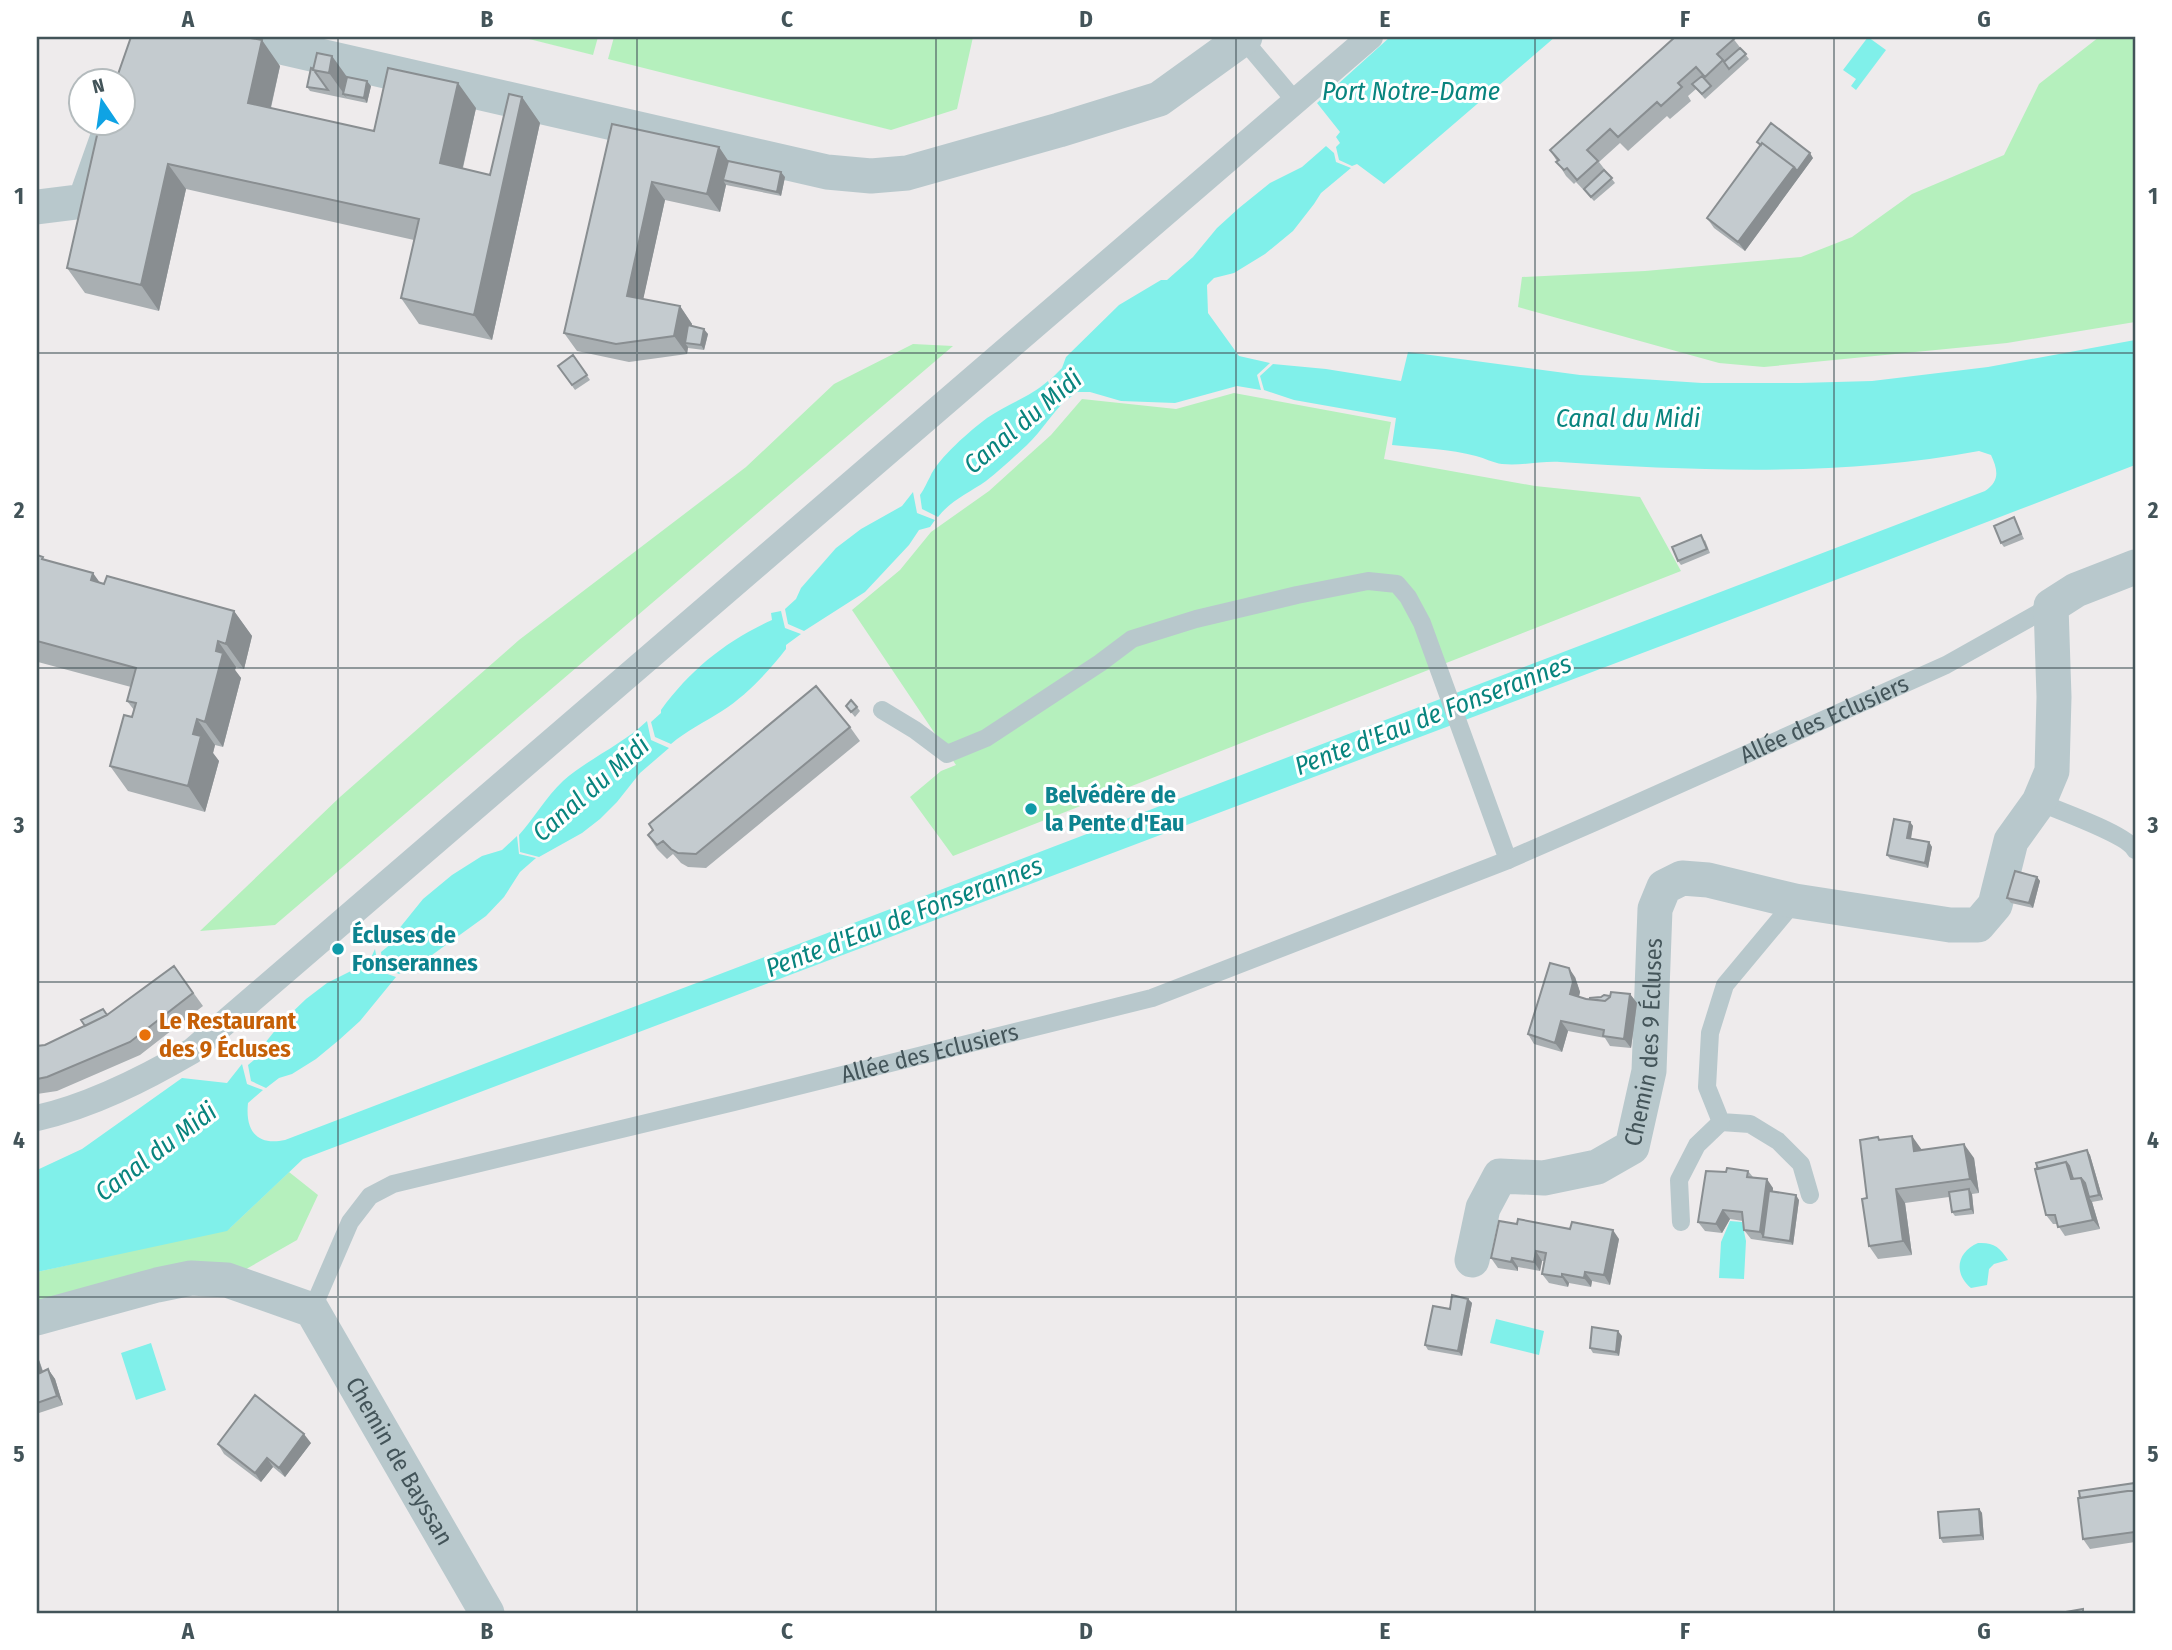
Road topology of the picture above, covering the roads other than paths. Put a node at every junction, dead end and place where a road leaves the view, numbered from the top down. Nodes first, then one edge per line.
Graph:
1 (237, 37) edge
2 (1370, 37) edge
3 (1244, 38) edge
4 (1296, 102) junction
5 (108, 136) edge
6 (37, 208) edge
7 (2135, 567) edge
8 (2051, 606) junction
9 (882, 710) dead end
10 (2039, 803) junction
11 (2135, 850) edge
12 (1508, 860) junction
13 (1795, 901) junction
14 (37, 1118) edge
15 (1721, 1122) junction
16 (1810, 1195) dead end
17 (1681, 1222) dead end
18 (1472, 1260) dead end
19 (312, 1310) junction
20 (37, 1318) edge
21 (487, 1613) edge

1 - 3 street
2 - 4 street
3 - 4 lane
4 - 14 street
5 - 6 street
7 - 8 street, Allée des Eclusiers
8 - 10 street, Chemin des 9 Écluses
8 - 12 lane, Allée des Eclusiers
9 - 12 lane
10 - 11 lane
10 - 13 street, Chemin des 9 Écluses
12 - 19 lane, Allée des Eclusiers
13 - 15 lane
13 - 18 street, Chemin des 9 Écluses
15 - 16 lane
15 - 17 lane
19 - 20 street
19 - 21 street, Chemin de Bayssan

